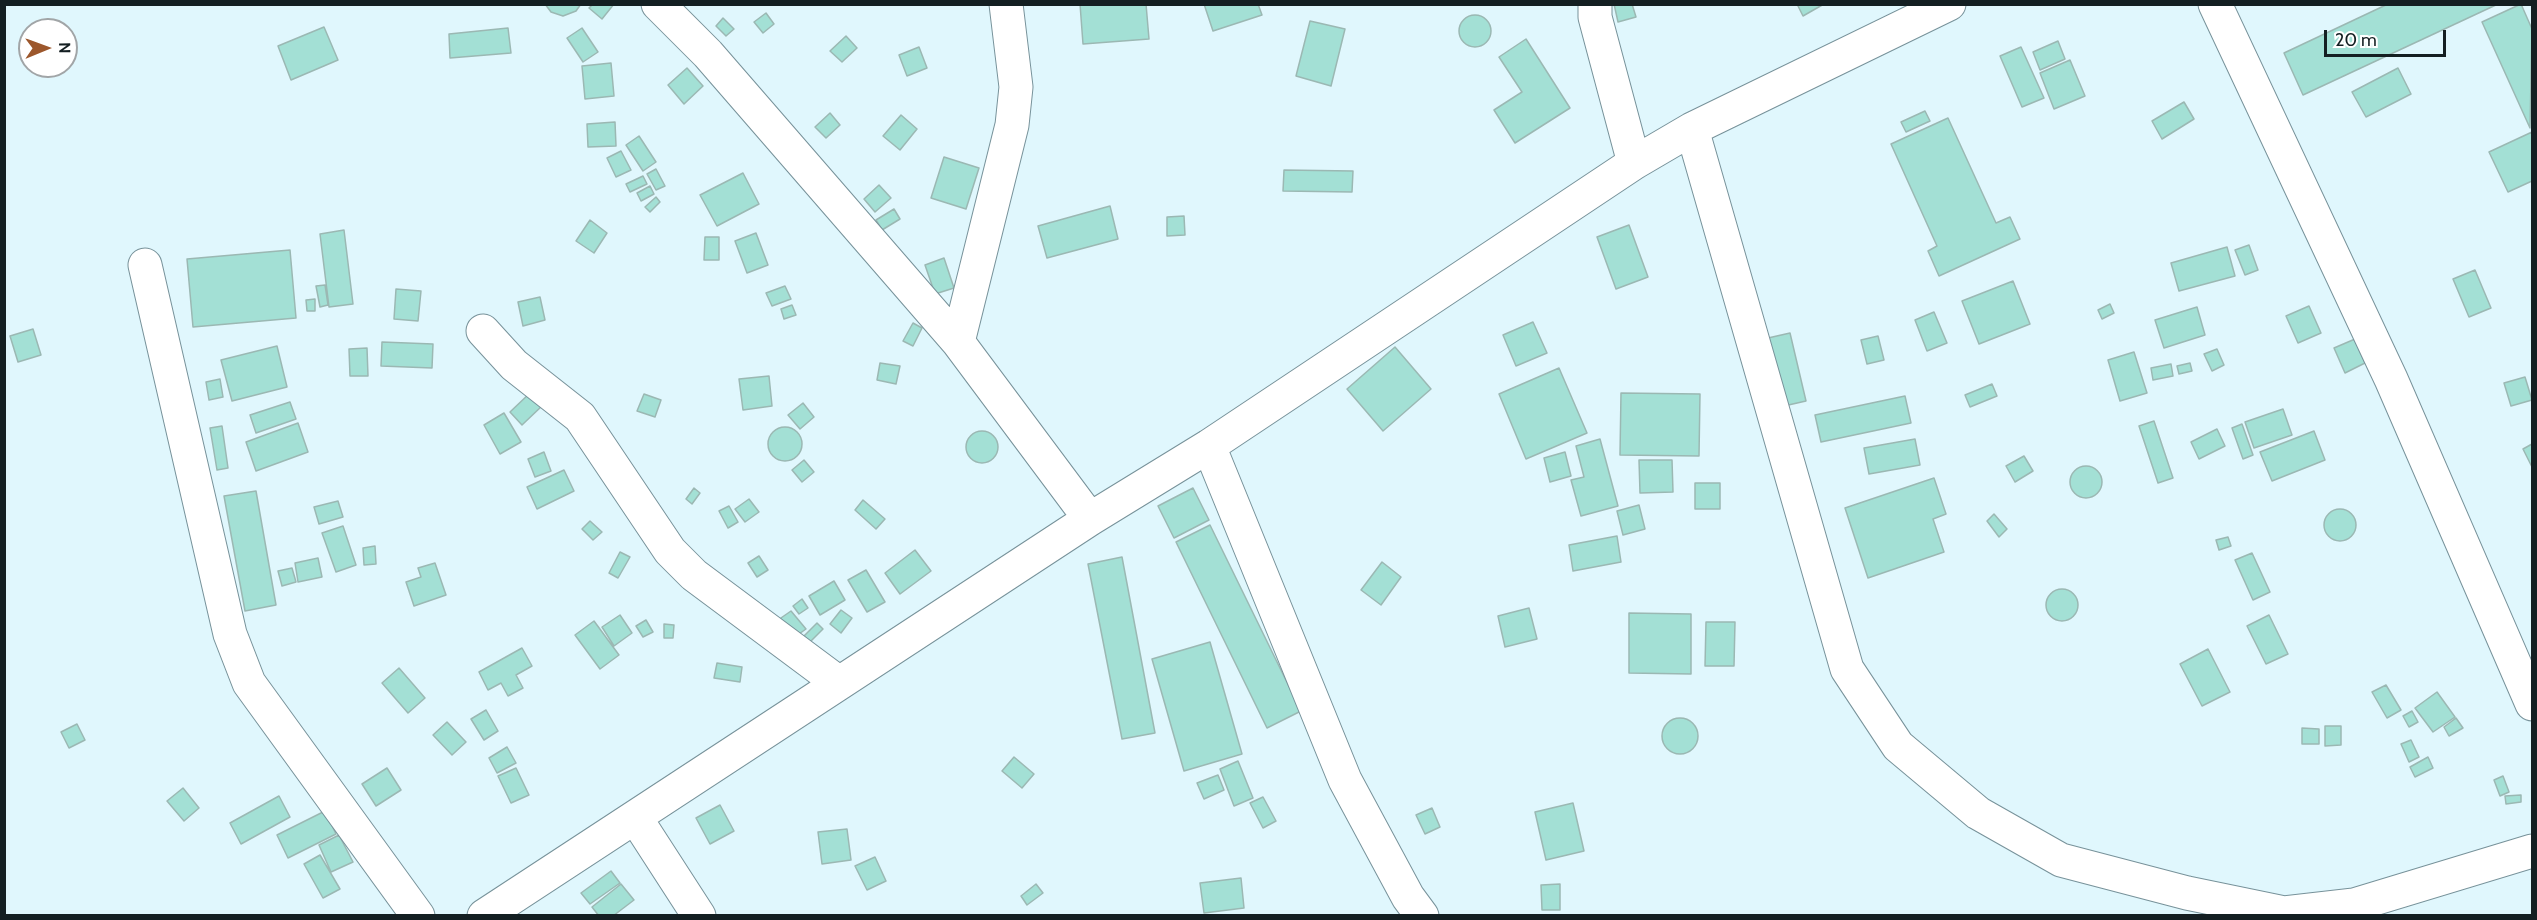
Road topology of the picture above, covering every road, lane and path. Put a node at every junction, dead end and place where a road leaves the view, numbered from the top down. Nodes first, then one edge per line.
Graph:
1 (658, 4) edge
2 (1006, 4) edge
3 (1594, 4) edge
4 (1949, 4) edge
5 (2215, 4) edge
6 (1692, 129) junction
7 (1634, 164) junction
8 (145, 265) dead end
9 (483, 332) dead end
10 (958, 342) junction
11 (1209, 446) junction
12 (1090, 519) junction
13 (839, 684) junction
14 (2532, 704) edge
15 (635, 817) junction
16 (2532, 851) edge
17 (418, 915) edge
18 (484, 915) edge
19 (699, 915) edge
20 (1422, 915) edge

1 - 10 street
2 - 10 street
3 - 7 street
4 - 6 street
5 - 14 street
6 - 7 street
6 - 16 street
7 - 11 street
8 - 17 street
9 - 13 street
10 - 12 street
11 - 12 street
11 - 20 street
12 - 13 street
13 - 15 street
15 - 18 street
15 - 19 street

